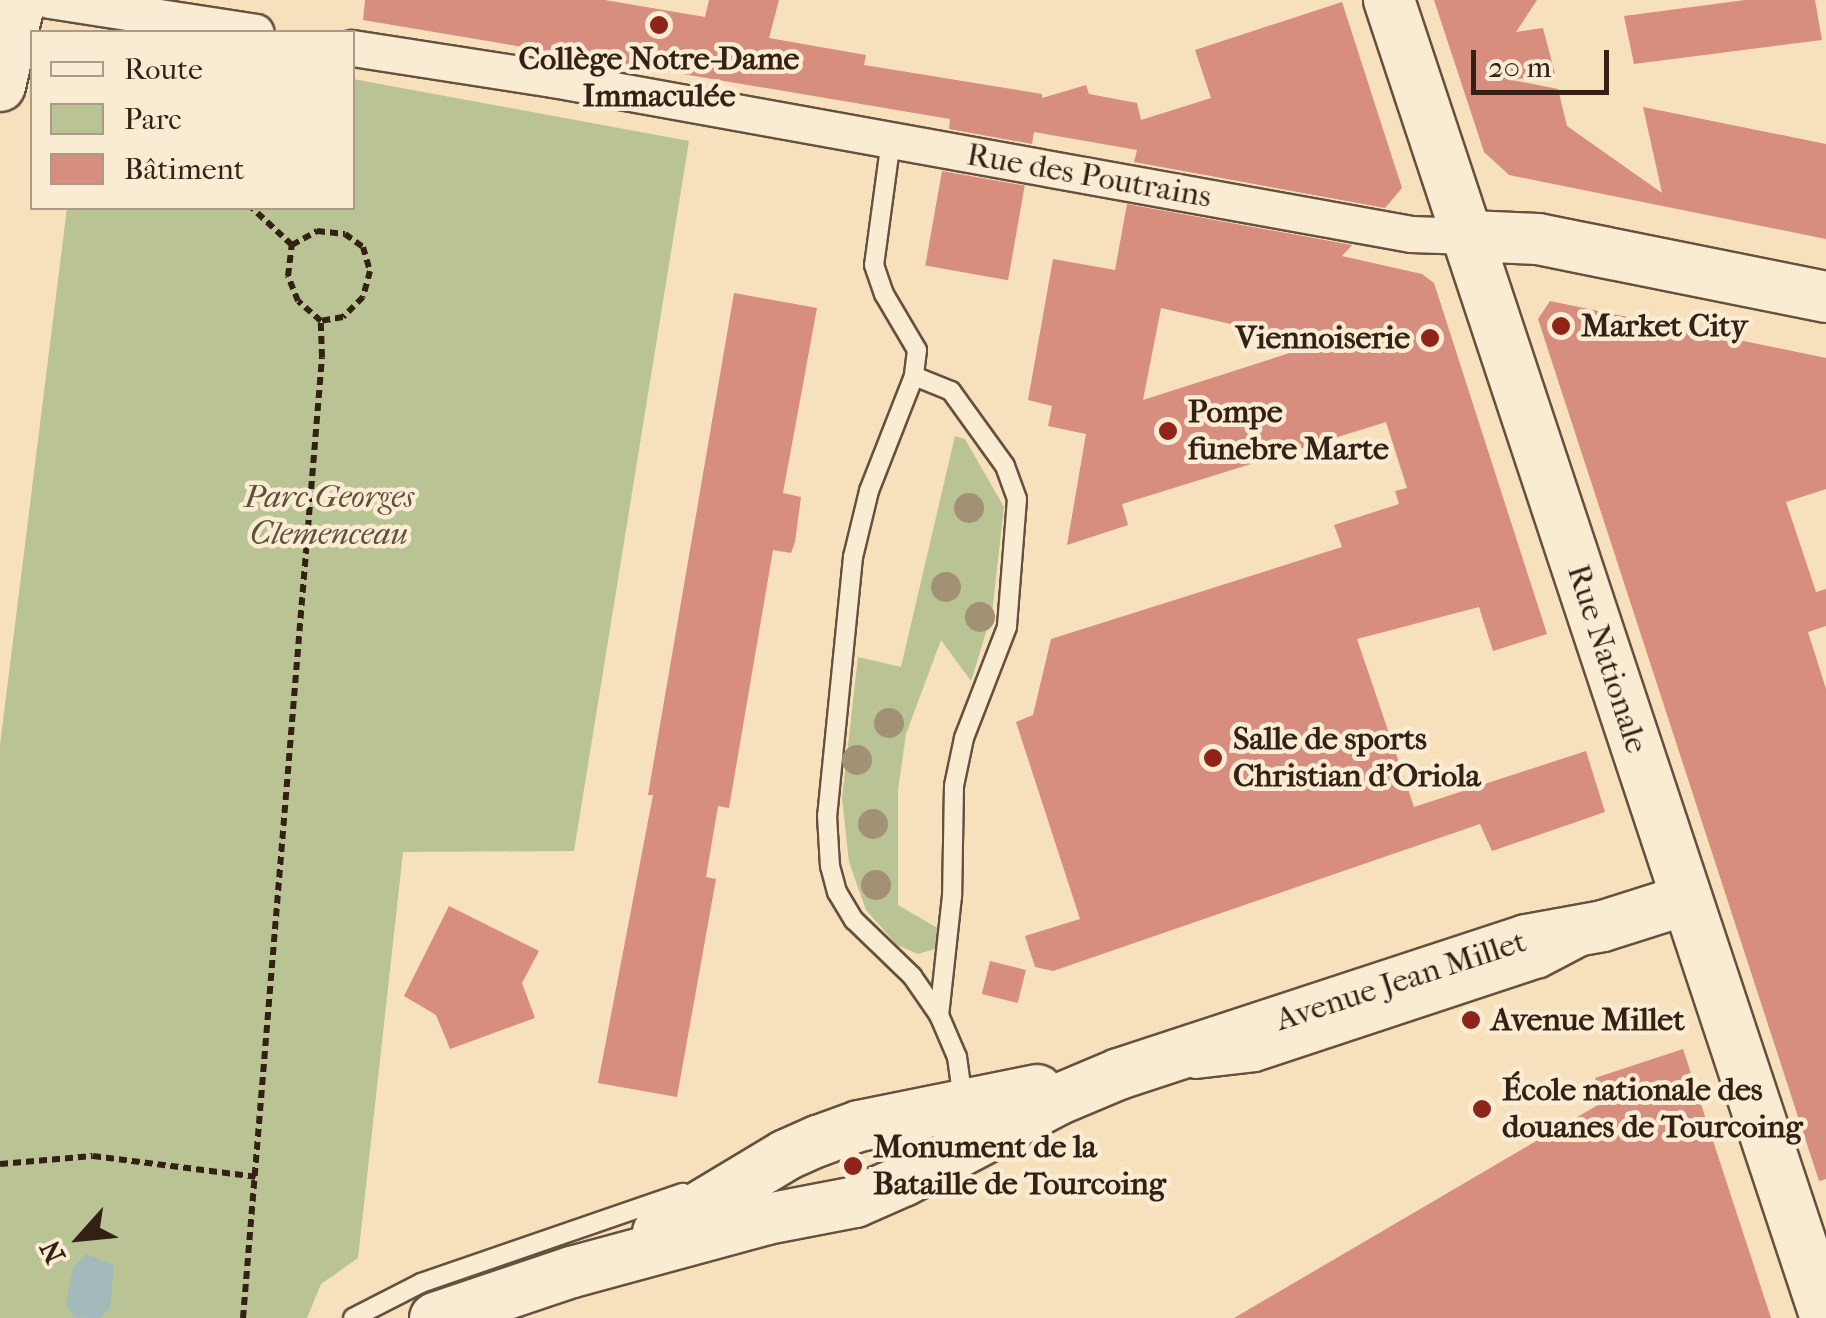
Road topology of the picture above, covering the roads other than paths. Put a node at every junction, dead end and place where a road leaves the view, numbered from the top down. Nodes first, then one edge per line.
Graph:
1 (20, 0) edge
2 (49, 0) edge
3 (1389, 0) edge
4 (243, 30) edge
5 (355, 49) edge
6 (0, 86) edge
7 (891, 140) junction
8 (1468, 236) junction
9 (1826, 297) edge
10 (914, 376) junction
11 (1685, 900) junction
12 (939, 1015) junction
13 (1119, 1074) junction
14 (964, 1105) junction
15 (786, 1155) junction
16 (572, 1272) junction
17 (353, 1318) edge
18 (435, 1318) edge
19 (1826, 1318) edge

1 - 6 main road
2 - 4 street
3 - 8 main road, Rue Nationale
5 - 7 street, Rue des Poutrains
7 - 8 street, Rue des Poutrains
7 - 10 lane
8 - 9 main road, Rue des Poutrains
8 - 11 main road, Rue Nationale
10 - 12 lane
10 - 12 lane
11 - 13 main road, Avenue Jean Millet
11 - 19 main road, Rue Nationale
12 - 14 lane
13 - 14 main road, Avenue Jean Millet
13 - 16 main road, Avenue Jean Millet
14 - 15 main road, Avenue Jean Millet
15 - 16 main road, Avenue Jean Millet
15 - 17 lane
16 - 18 main road, Avenue Jean Millet

